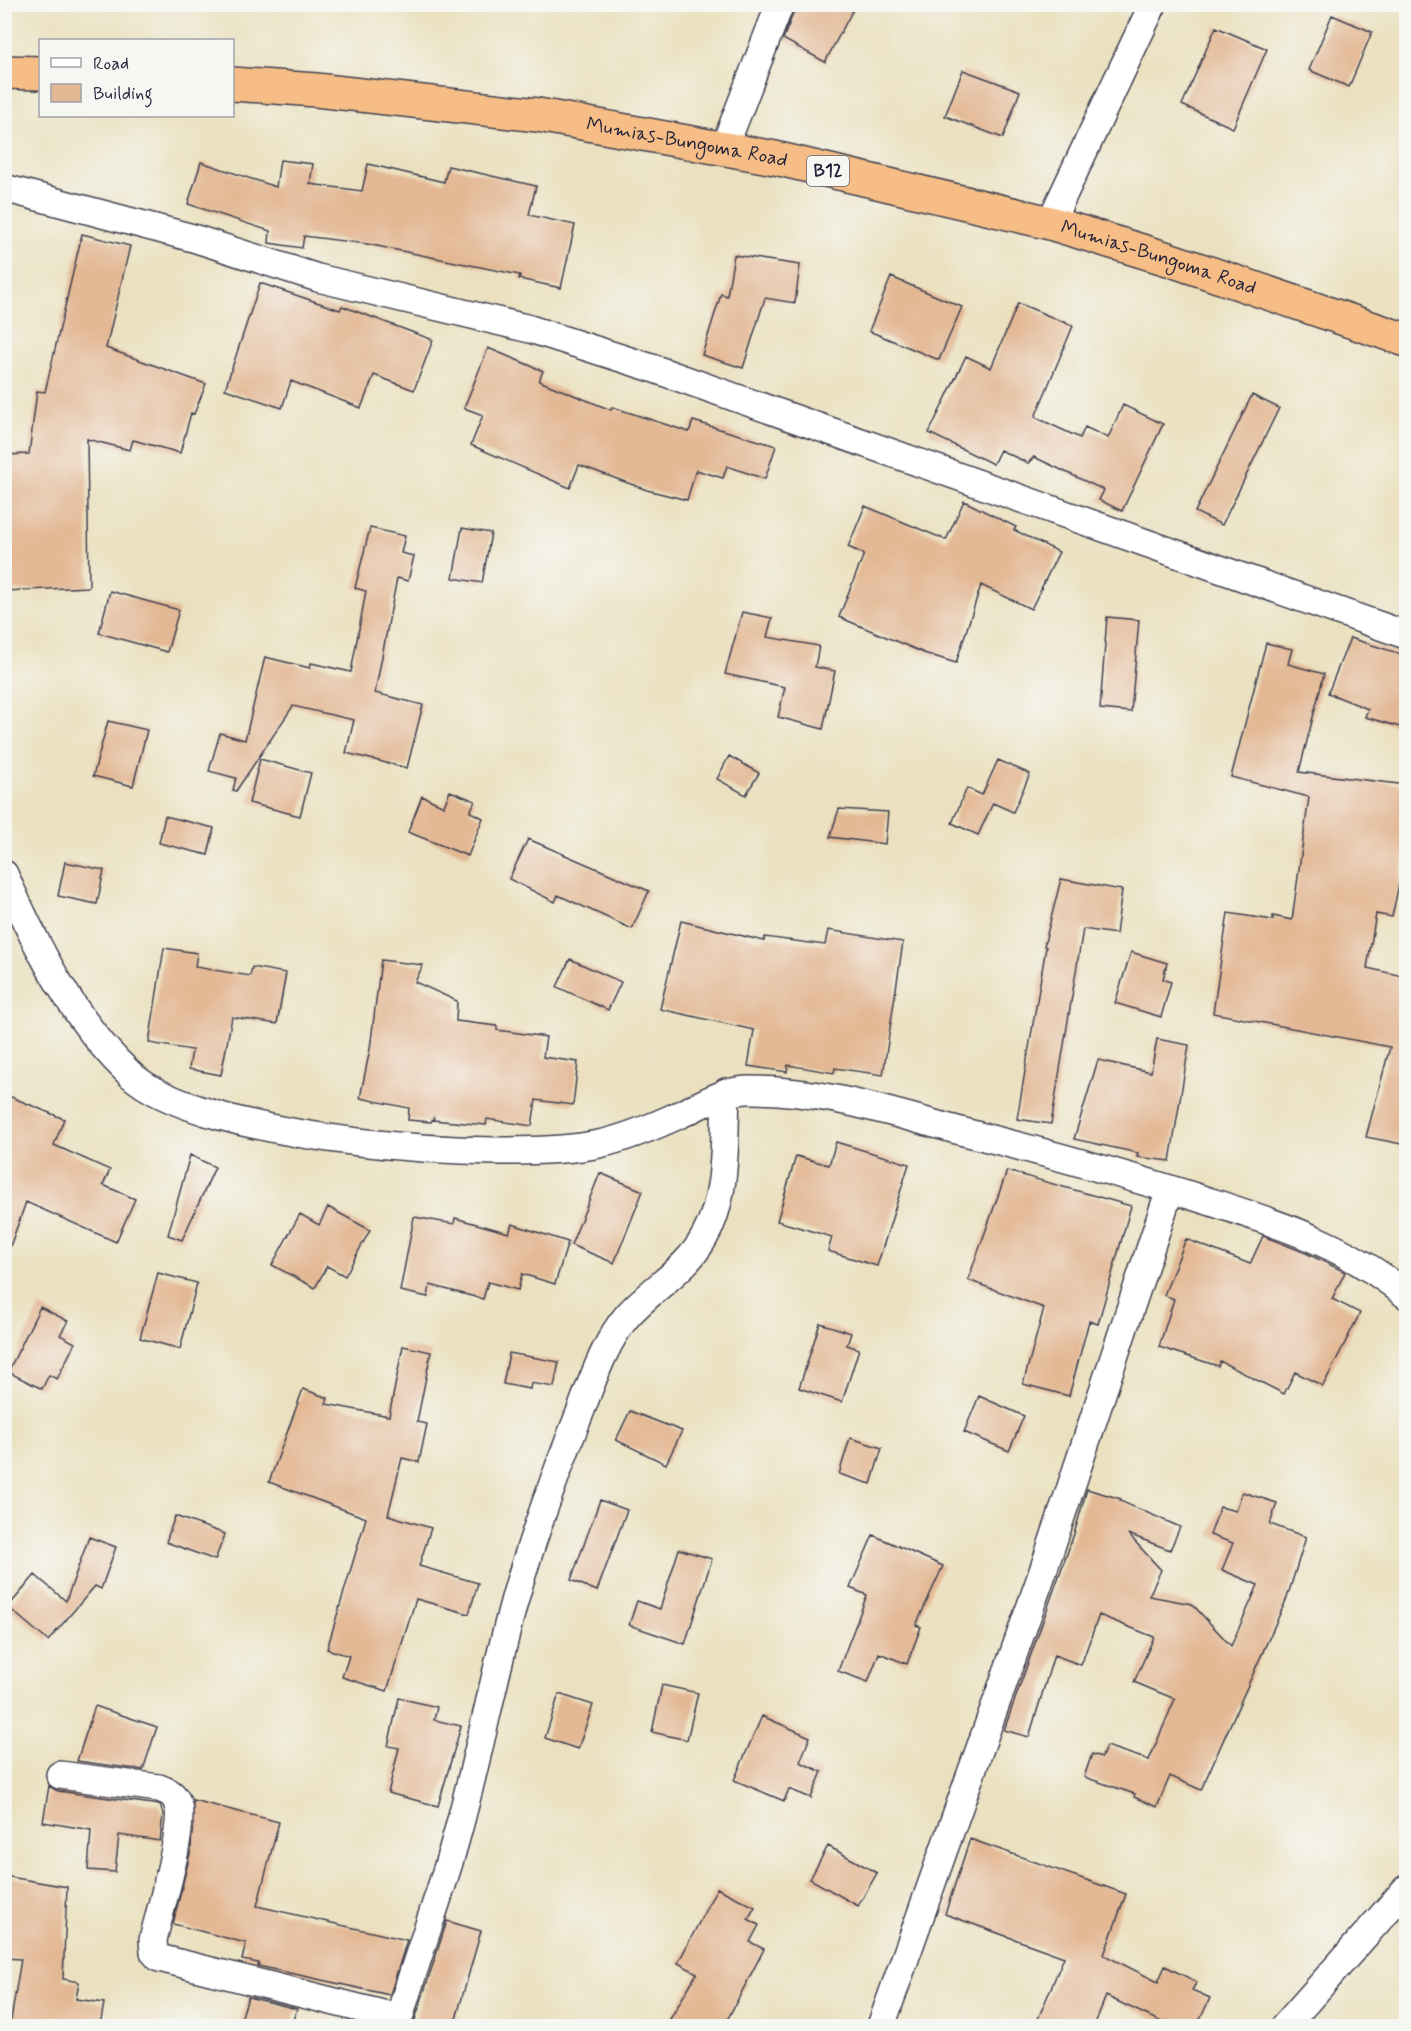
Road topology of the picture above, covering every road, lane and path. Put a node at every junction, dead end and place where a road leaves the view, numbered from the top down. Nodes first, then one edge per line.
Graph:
1 (780, 4) edge
2 (1153, 4) edge
3 (4, 72) edge
4 (39, 73) edge
5 (234, 84) edge
6 (724, 148) junction
7 (4, 188) edge
8 (1050, 223) junction
9 (1407, 340) edge
10 (1407, 635) edge
11 (4, 874) edge
12 (726, 1092) junction
13 (1170, 1189) junction
14 (1407, 1295) edge
15 (60, 1775) dead end
16 (1407, 1889) edge
17 (398, 2022) edge
18 (881, 2026) edge
19 (1285, 2026) edge

1 - 6 street
2 - 8 street
3 - 4 highway
5 - 6 highway, Mumias-Bungoma Road / B12
6 - 8 highway, Mumias-Bungoma Road / B12
7 - 10 street
8 - 9 highway, Mumias-Bungoma Road / B12
11 - 12 street
12 - 13 street
12 - 17 street
13 - 14 street
13 - 18 street
15 - 17 street
16 - 19 street

